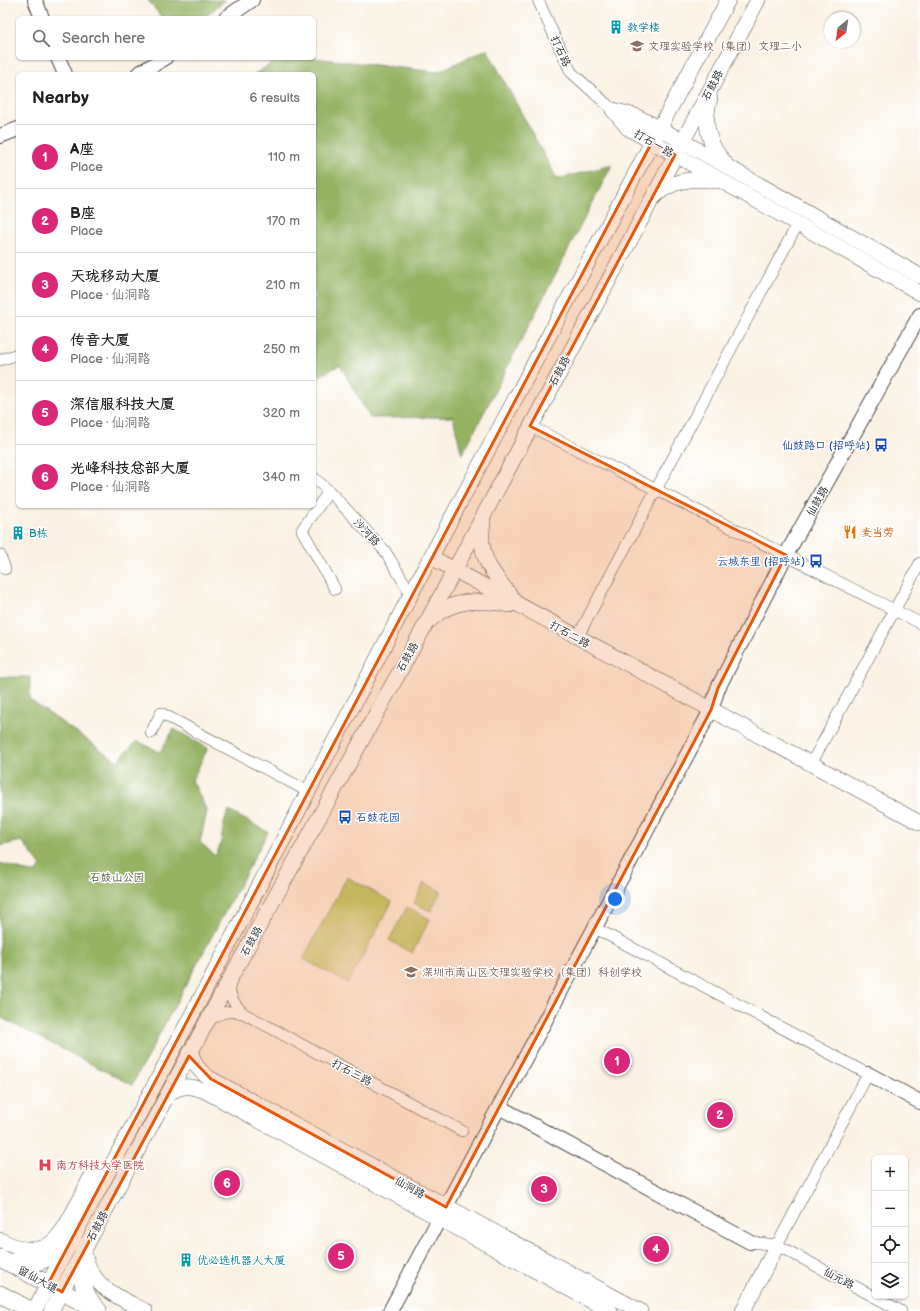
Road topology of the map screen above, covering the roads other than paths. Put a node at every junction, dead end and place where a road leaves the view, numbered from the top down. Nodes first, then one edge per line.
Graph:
1 (35, 0) edge
2 (252, 0) edge
3 (538, 0) edge
4 (728, 0) edge
5 (758, 0) edge
6 (41, 16) edge
7 (229, 16) edge
8 (59, 60) edge
9 (162, 60) edge
10 (63, 72) edge
11 (142, 72) edge
12 (718, 74) junction
13 (613, 110) junction
14 (659, 128) junction
15 (16, 130) edge
16 (0, 136) edge
17 (652, 142) junction
18 (682, 142) junction
19 (675, 155) junction
20 (736, 173) junction
21 (724, 183) junction
22 (648, 204) junction
23 (797, 225) junction
24 (920, 276) edge
25 (920, 294) edge
26 (920, 315) edge
27 (16, 355) edge
28 (0, 360) edge
29 (530, 426) junction
30 (316, 480) edge
31 (656, 489) junction
32 (329, 491) junction
33 (486, 511) junction
34 (0, 555) edge
35 (786, 555) junction
36 (431, 558) junction
37 (920, 563) edge
38 (5, 569) dead end
39 (454, 570) junction
40 (335, 589) dead end
41 (411, 594) junction
42 (520, 607) junction
43 (894, 609) junction
44 (920, 623) edge
45 (422, 631) junction
46 (577, 638) junction
47 (711, 710) junction
48 (151, 733) dead end
49 (811, 764) junction
50 (309, 792) junction
51 (920, 823) edge
52 (595, 928) junction
53 (230, 978) junction
54 (243, 1013) junction
55 (206, 1024) junction
56 (191, 1052) junction
57 (868, 1074) junction
58 (169, 1093) junction
59 (920, 1102) edge
60 (500, 1106) junction
61 (462, 1131) dead end
62 (110, 1168) junction
63 (443, 1213) junction
64 (73, 1238) junction
65 (0, 1240) edge
66 (750, 1242) joint
67 (777, 1245) junction
68 (83, 1251) junction
69 (1, 1259) edge
70 (55, 1288) junction
71 (0, 1295) edge
72 (12, 1311) edge
73 (33, 1311) edge
74 (51, 1311) edge
75 (99, 1311) edge
76 (145, 1311) edge
77 (390, 1311) edge
78 (610, 1311) edge
79 (640, 1311) edge
80 (744, 1311) edge
81 (901, 1311) edge

1 - 6 street
2 - 7 street
3 - 13 street, 打石路
4 - 14 main road, 石鼓路
5 - 12 main road, 石鼓路
8 - 10 street
9 - 11 street
12 - 18 main road, 石鼓路
12 - 20 main road
13 - 14 main road, 打石一路
13 - 17 main road, 打石一路
14 - 17 main road, 石鼓路
14 - 18 main road, 打石一路
15 - 16 street
17 - 19 main road, 打石一路
17 - 36 main road, 石鼓路
18 - 19 main road, 石鼓路
18 - 20 main road, 打石一路
19 - 21 main road, 打石一路
19 - 22 main road, 石鼓路
20 - 24 main road, 打石一路
21 - 22 main road
21 - 23 main road, 打石一路
22 - 29 main road, 石鼓路
23 - 25 main road, 打石一路
23 - 31 street
26 - 35 street, 仙鼓路
27 - 28 street
29 - 31 street
29 - 33 main road, 石鼓路
30 - 32 street, 沙河路
31 - 35 street
31 - 46 street
32 - 40 street
32 - 41 street, 沙河路
33 - 39 main road, 石鼓路
33 - 42 main road
34 - 38 street
35 - 43 street
35 - 47 street, 仙鼓路
36 - 39 main road, 打石二路
36 - 41 main road, 石鼓路
37 - 43 street
39 - 42 main road, 打石二路
39 - 45 main road, 石鼓路
41 - 50 main road, 石鼓路
42 - 45 main road
42 - 46 main road, 打石二路
43 - 44 street
43 - 49 street
45 - 53 main road, 石鼓路
46 - 47 main road, 打石二路
47 - 49 main road, 打石二路
47 - 52 street, 仙鼓路
48 - 50 street
49 - 51 main road, 打石二路
50 - 62 main road, 石鼓路
52 - 57 street
52 - 60 street, 仙鼓路
53 - 54 street
53 - 55 main road, 石鼓路
54 - 55 street
54 - 61 street, 打石三路
55 - 56 main road, 石鼓路
56 - 58 main road, 石鼓路
56 - 63 main road, 仙洞路
57 - 59 street
57 - 67 street
58 - 63 main road, 仙洞路
58 - 68 main road, 石鼓路
60 - 63 street, 仙鼓路
60 - 66 street
62 - 64 main road, 石鼓路
62 - 65 main road
63 - 77 street, 仙鼓路
63 - 78 main road, 仙洞路
63 - 79 main road, 仙洞路
64 - 69 main road
64 - 70 main road, 石鼓路
66 - 67 street
67 - 80 main road
67 - 81 street, 仙元路
68 - 70 main road, 石鼓路
68 - 75 main road
68 - 76 main road
69 - 70 main road, 留仙大道
70 - 73 main road, 石鼓路
70 - 74 main road, 石鼓路
70 - 75 main road, 留仙大道
71 - 72 main road
71 - 73 main road

